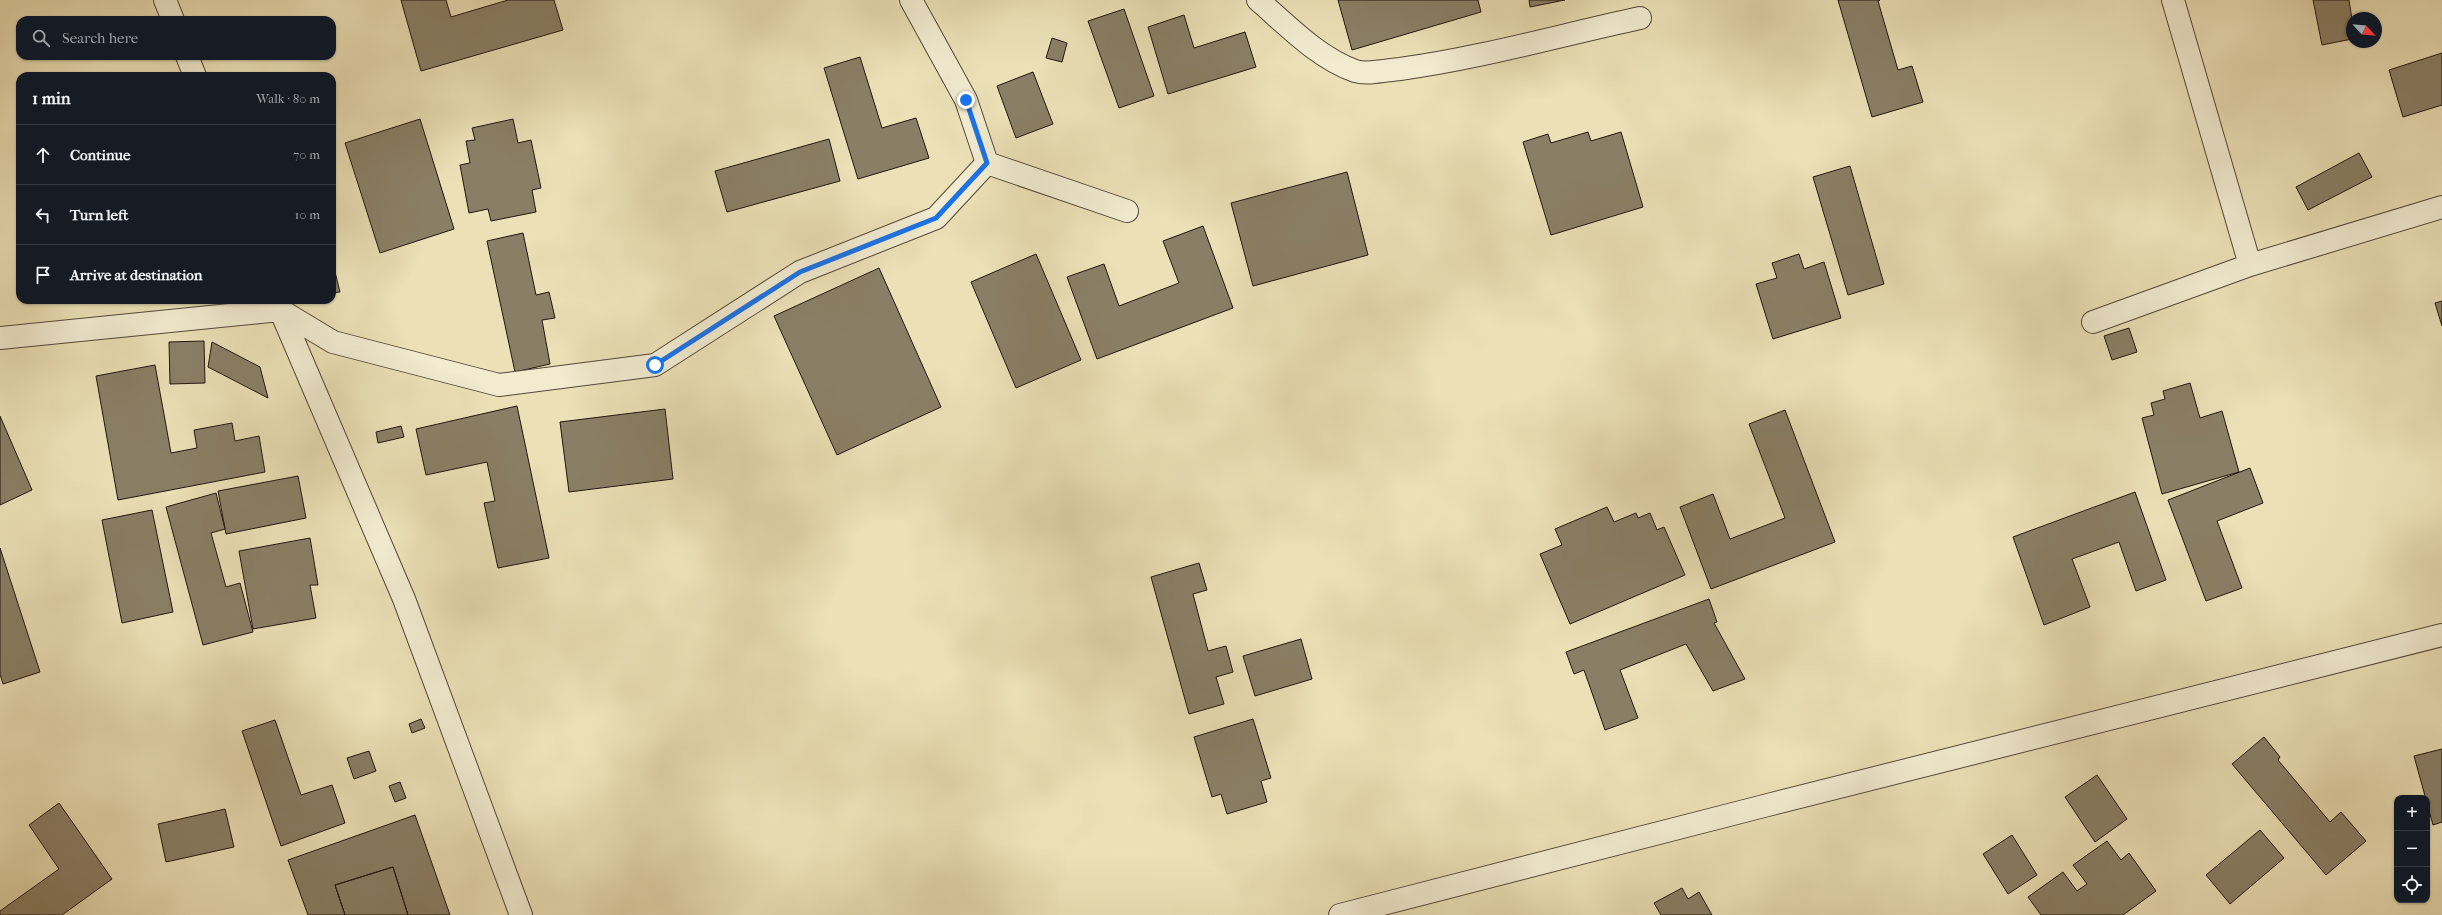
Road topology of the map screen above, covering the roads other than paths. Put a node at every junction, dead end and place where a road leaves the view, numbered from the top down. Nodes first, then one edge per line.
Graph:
1 (165, 0) edge
2 (911, 0) edge
3 (1258, 0) edge
4 (2173, 0) edge
5 (171, 16) edge
6 (1640, 18) dead end
7 (189, 60) edge
8 (193, 72) edge
9 (987, 163) junction
10 (2442, 207) edge
11 (1127, 211) dead end
12 (2250, 265) junction
13 (278, 305) edge
14 (2093, 322) dead end
15 (0, 338) edge
16 (2442, 635) edge
17 (521, 915) edge
18 (1340, 915) edge

1 - 5 street
2 - 9 street
3 - 6 street
4 - 12 street
7 - 8 street
9 - 11 street
9 - 13 street
10 - 12 street
12 - 14 street
13 - 15 street
13 - 17 street
16 - 18 street

